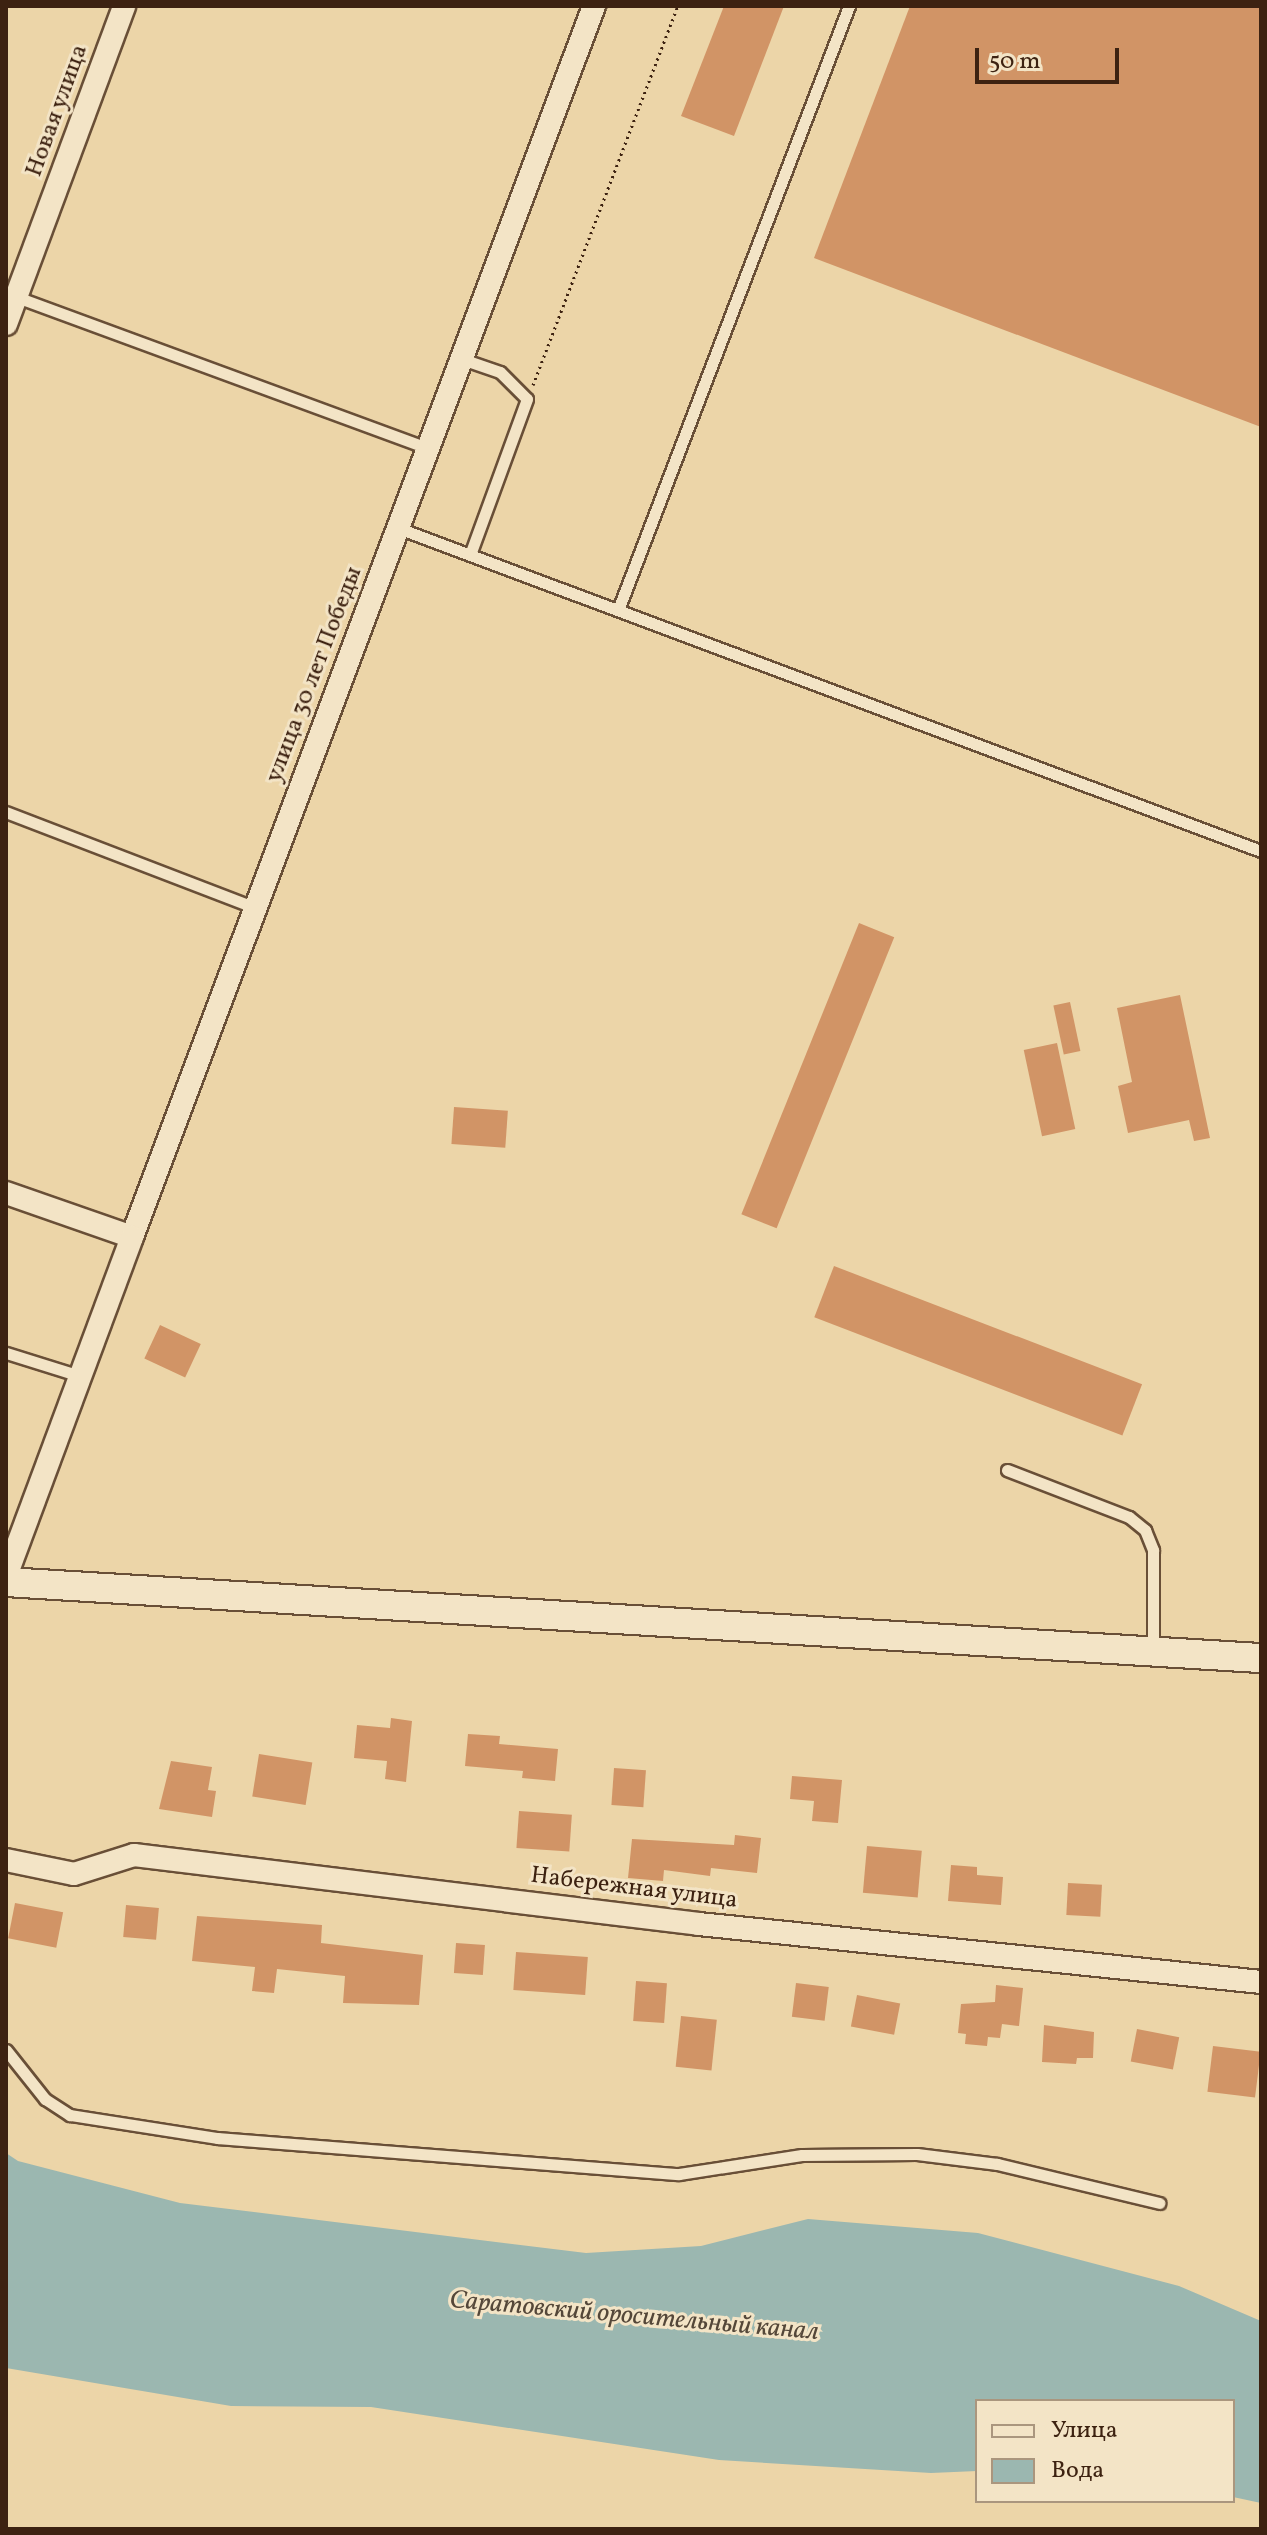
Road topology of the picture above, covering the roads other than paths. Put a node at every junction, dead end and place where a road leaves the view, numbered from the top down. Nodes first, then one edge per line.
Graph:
1 (124, 6) edge
2 (594, 6) edge
3 (849, 6) edge
4 (11, 294) edge
5 (6, 324) edge
6 (462, 359) junction
7 (428, 448) junction
8 (398, 528) junction
9 (470, 555) junction
10 (618, 610) junction
11 (6, 812) edge
12 (1261, 851) edge
13 (256, 908) junction
14 (6, 1193) edge
15 (132, 1237) junction
16 (6, 1353) edge
17 (80, 1376) junction
18 (1007, 1470) dead end
19 (6, 1579) edge
20 (1153, 1652) junction
21 (1261, 1658) edge
22 (6, 1860) edge
23 (1261, 1982) edge
24 (6, 2050) edge
25 (1159, 2203) dead end

1 - 4 street, Новая улица
2 - 6 street, улица 30 лет Победы
3 - 10 lane
4 - 5 street, Новая улица
4 - 7 lane
6 - 7 street, улица 30 лет Победы
6 - 9 lane
7 - 8 street, улица 30 лет Победы
8 - 9 lane
8 - 13 street, улица 30 лет Победы
9 - 10 lane
10 - 12 lane
11 - 13 lane
13 - 15 street, улица 30 лет Победы
14 - 15 street
15 - 17 street, улица 30 лет Победы
16 - 17 lane
17 - 19 street, улица 30 лет Победы
18 - 20 lane
19 - 20 street
20 - 21 street
22 - 23 street, Набережная улица
24 - 25 lane

